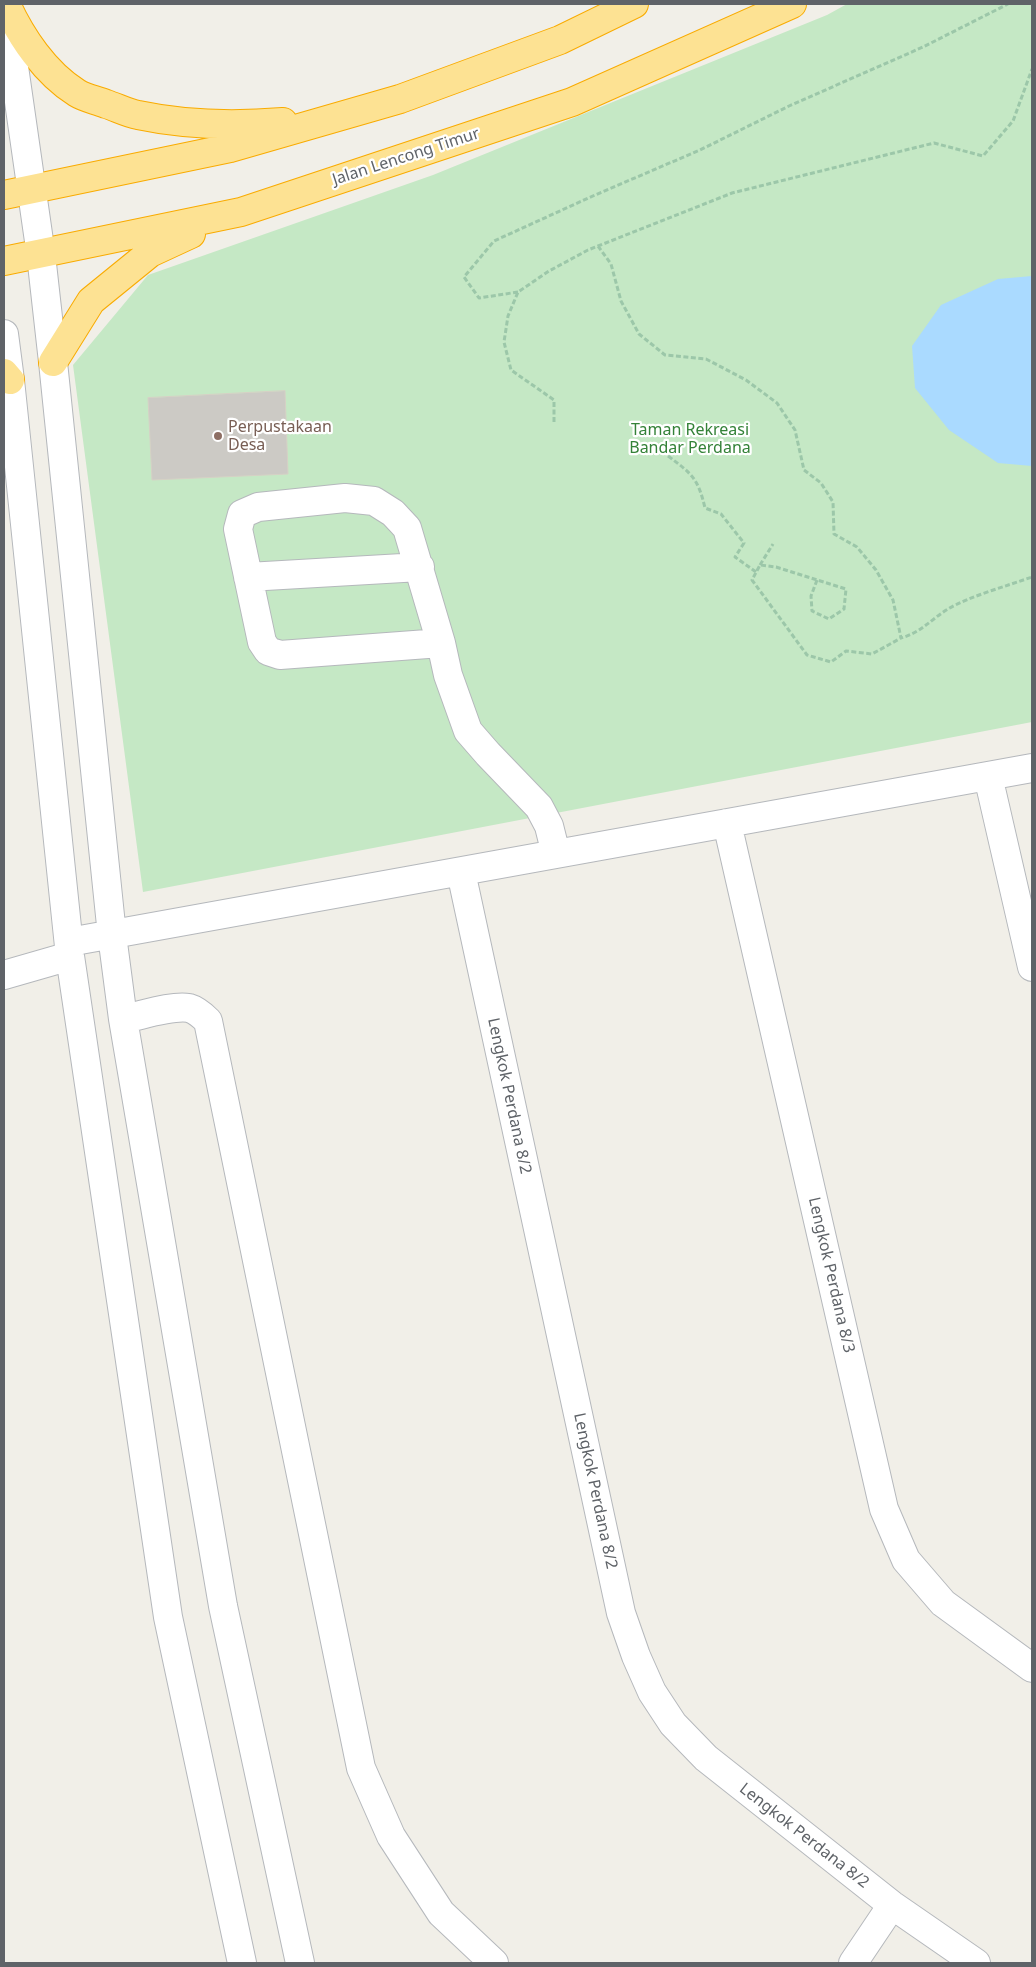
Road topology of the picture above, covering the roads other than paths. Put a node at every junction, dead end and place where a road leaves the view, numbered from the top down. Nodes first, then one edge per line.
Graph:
1 (5, 4) edge
2 (634, 4) edge
3 (792, 4) edge
4 (400, 99) junction
5 (31, 189) junction
6 (4, 195) edge
7 (240, 212) junction
8 (41, 255) junction
9 (4, 262) edge
10 (4, 334) edge
11 (53, 362) junction
12 (7, 376) edge
13 (420, 567) junction
14 (248, 577) junction
15 (440, 643) junction
16 (1032, 768) edge
17 (988, 776) junction
18 (728, 824) junction
19 (556, 854) junction
20 (461, 872) junction
21 (112, 935) junction
22 (70, 949) junction
23 (1032, 967) edge
24 (4, 975) edge
25 (123, 1019) junction
26 (1032, 1668) edge
27 (892, 1904) junction
28 (242, 1963) edge
29 (300, 1963) edge
30 (494, 1963) edge
31 (853, 1963) edge
32 (976, 1963) edge

1 - 4 highway
1 - 5 street
2 - 4 highway
3 - 7 highway, Jalan Lencong Timur
4 - 5 highway
5 - 6 highway
5 - 8 street
7 - 8 highway, Jalan Lencong Timur
7 - 11 highway
8 - 9 highway, Jalan Lencong Timur
8 - 11 street
10 - 12 street
11 - 21 street
12 - 22 street
13 - 14 street
13 - 14 street
13 - 15 street
14 - 15 street
15 - 19 street
16 - 17 street
17 - 18 street
17 - 23 street
18 - 19 street
18 - 26 street, Lengkok Perdana 8/3
19 - 20 street
20 - 21 street
20 - 27 street, Lengkok Perdana 8/2
21 - 22 street
21 - 25 street
22 - 24 street
22 - 28 street
25 - 29 street
25 - 30 street
27 - 31 street
27 - 32 street, Lengkok Perdana 8/2

